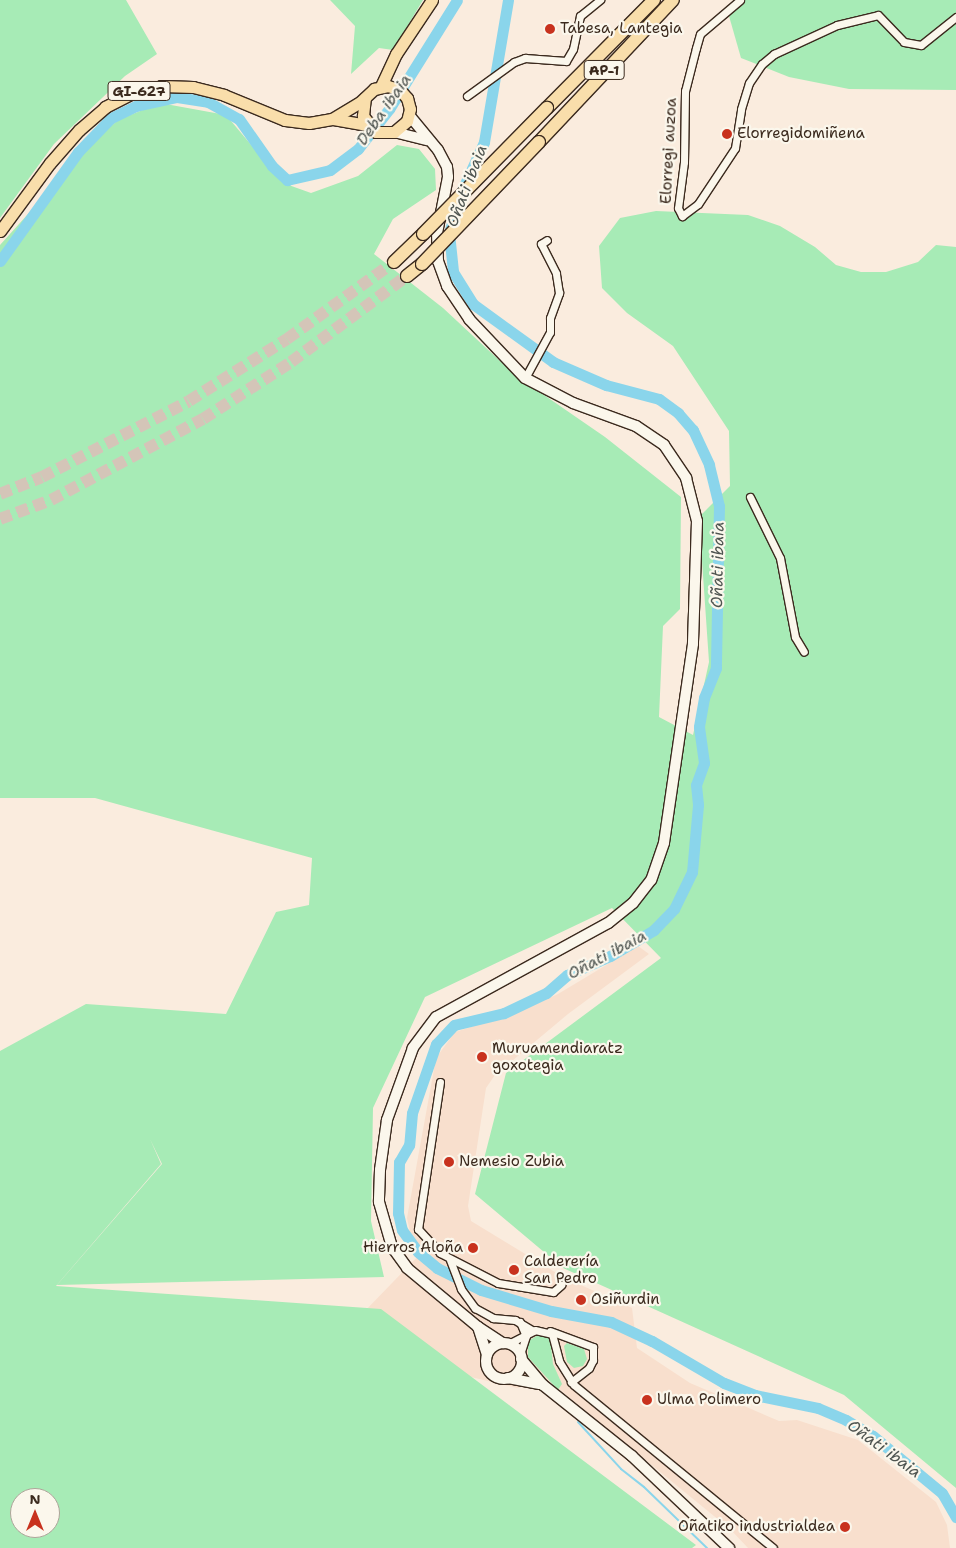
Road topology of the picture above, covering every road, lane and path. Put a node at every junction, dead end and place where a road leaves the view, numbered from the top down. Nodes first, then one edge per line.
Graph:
1 (432, 0) edge
2 (600, 0) edge
3 (654, 0) edge
4 (673, 0) edge
5 (740, 0) edge
6 (956, 17) edge
7 (389, 85) junction
8 (467, 96) dead end
9 (365, 98) junction
10 (409, 115) junction
11 (332, 119) junction
12 (367, 125) junction
13 (394, 132) junction
14 (429, 140) junction
15 (0, 232) edge
16 (547, 240) dead end
17 (394, 262) tunnel mouth
18 (407, 276) tunnel mouth
19 (525, 378) junction
20 (750, 497) dead end
21 (804, 652) dead end
22 (440, 1082) dead end
23 (450, 1260) junction
24 (561, 1285) dead end
25 (478, 1327) junction
26 (547, 1331) junction
27 (530, 1333) junction
28 (506, 1344) junction
29 (487, 1354) junction
30 (521, 1357) junction
31 (508, 1378) junction
32 (571, 1382) junction
33 (542, 1385) junction
34 (729, 1548) edge
35 (773, 1548) edge

1 - 7 main road
2 - 8 street
3 - 17 highway, AP-1, bridge
4 - 18 highway, AP-1, bridge
5 - 6 street, Elorregi auzoa
7 - 9 main road, GI-627
7 - 10 main road
9 - 11 main road, GI-627
9 - 12 main road
10 - 13 main road
10 - 14 main road
11 - 12 main road, GI-627
11 - 15 main road, GI-627
12 - 13 main road, GI-627
13 - 14 main road
14 - 19 main road
16 - 19 street
19 - 25 main road
20 - 21 street
22 - 23 street
23 - 24 street
23 - 27 street
25 - 28 main road
25 - 29 main road
26 - 27 street
26 - 32 street
26 - 32 street
27 - 28 street
27 - 30 street
28 - 29 main road
28 - 30 main road
29 - 31 main road
30 - 31 main road
30 - 33 main road
31 - 33 main road
32 - 35 street
33 - 34 main road

